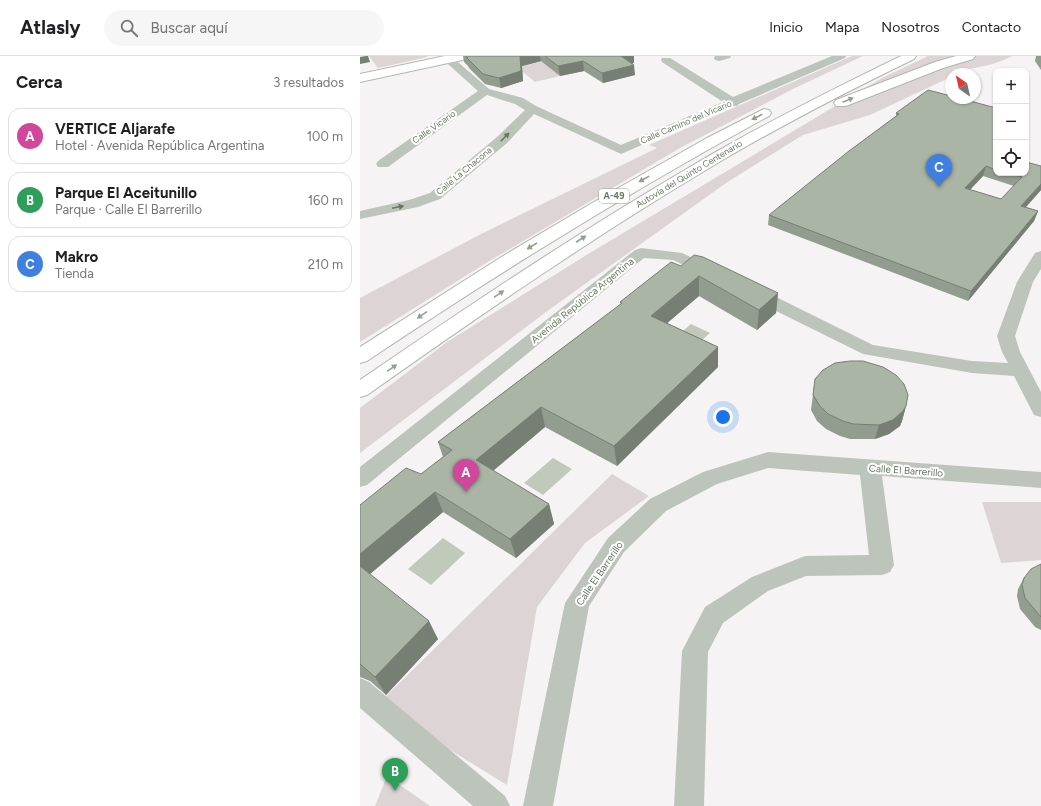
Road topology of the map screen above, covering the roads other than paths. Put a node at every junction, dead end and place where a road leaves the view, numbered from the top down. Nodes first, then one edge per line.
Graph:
1 (841, 56) edge
2 (880, 56) edge
3 (910, 56) edge
4 (969, 56) edge
5 (449, 57) edge
6 (666, 60) dead end
7 (360, 75) edge
8 (360, 78) edge
9 (485, 91) junction
10 (733, 103) junction
11 (532, 109) junction
12 (747, 139) junction
13 (621, 150) junction
14 (637, 157) dead end
15 (382, 164) dead end
16 (360, 215) edge
17 (1041, 256) edge
18 (360, 356) edge
19 (1020, 370) junction
20 (360, 390) edge
21 (1041, 410) edge
22 (870, 467) junction
23 (360, 479) edge
24 (1041, 480) edge
25 (360, 691) edge
26 (494, 806) edge
27 (538, 806) edge
28 (689, 806) edge

1 - 10 street, Calle Camino del Vicario
2 -> 18 main road, Autovía del Quinto Centenario / A-49
3 - 12 main road, Autovía del Quinto Centenario / A-49
12 -> 4 main road
5 - 7 main road
5 - 8 main road
5 - 9 street
6 - 10 street
9 - 11 street
9 - 15 street, Calle Vicario
10 - 13 street, Calle Camino del Vicario
11 - 13 street
16 -> 11 street, Calle La Chacona
20 -> 12 main road, Autovía del Quinto Centenario / A-49
13 - 14 street
17 - 19 street
19 - 21 street
19 - 23 street, Avenida República Argentina
22 - 24 street, Calle El Barrerillo
22 - 27 street, Calle El Barrerillo
22 - 28 street
25 - 26 street

